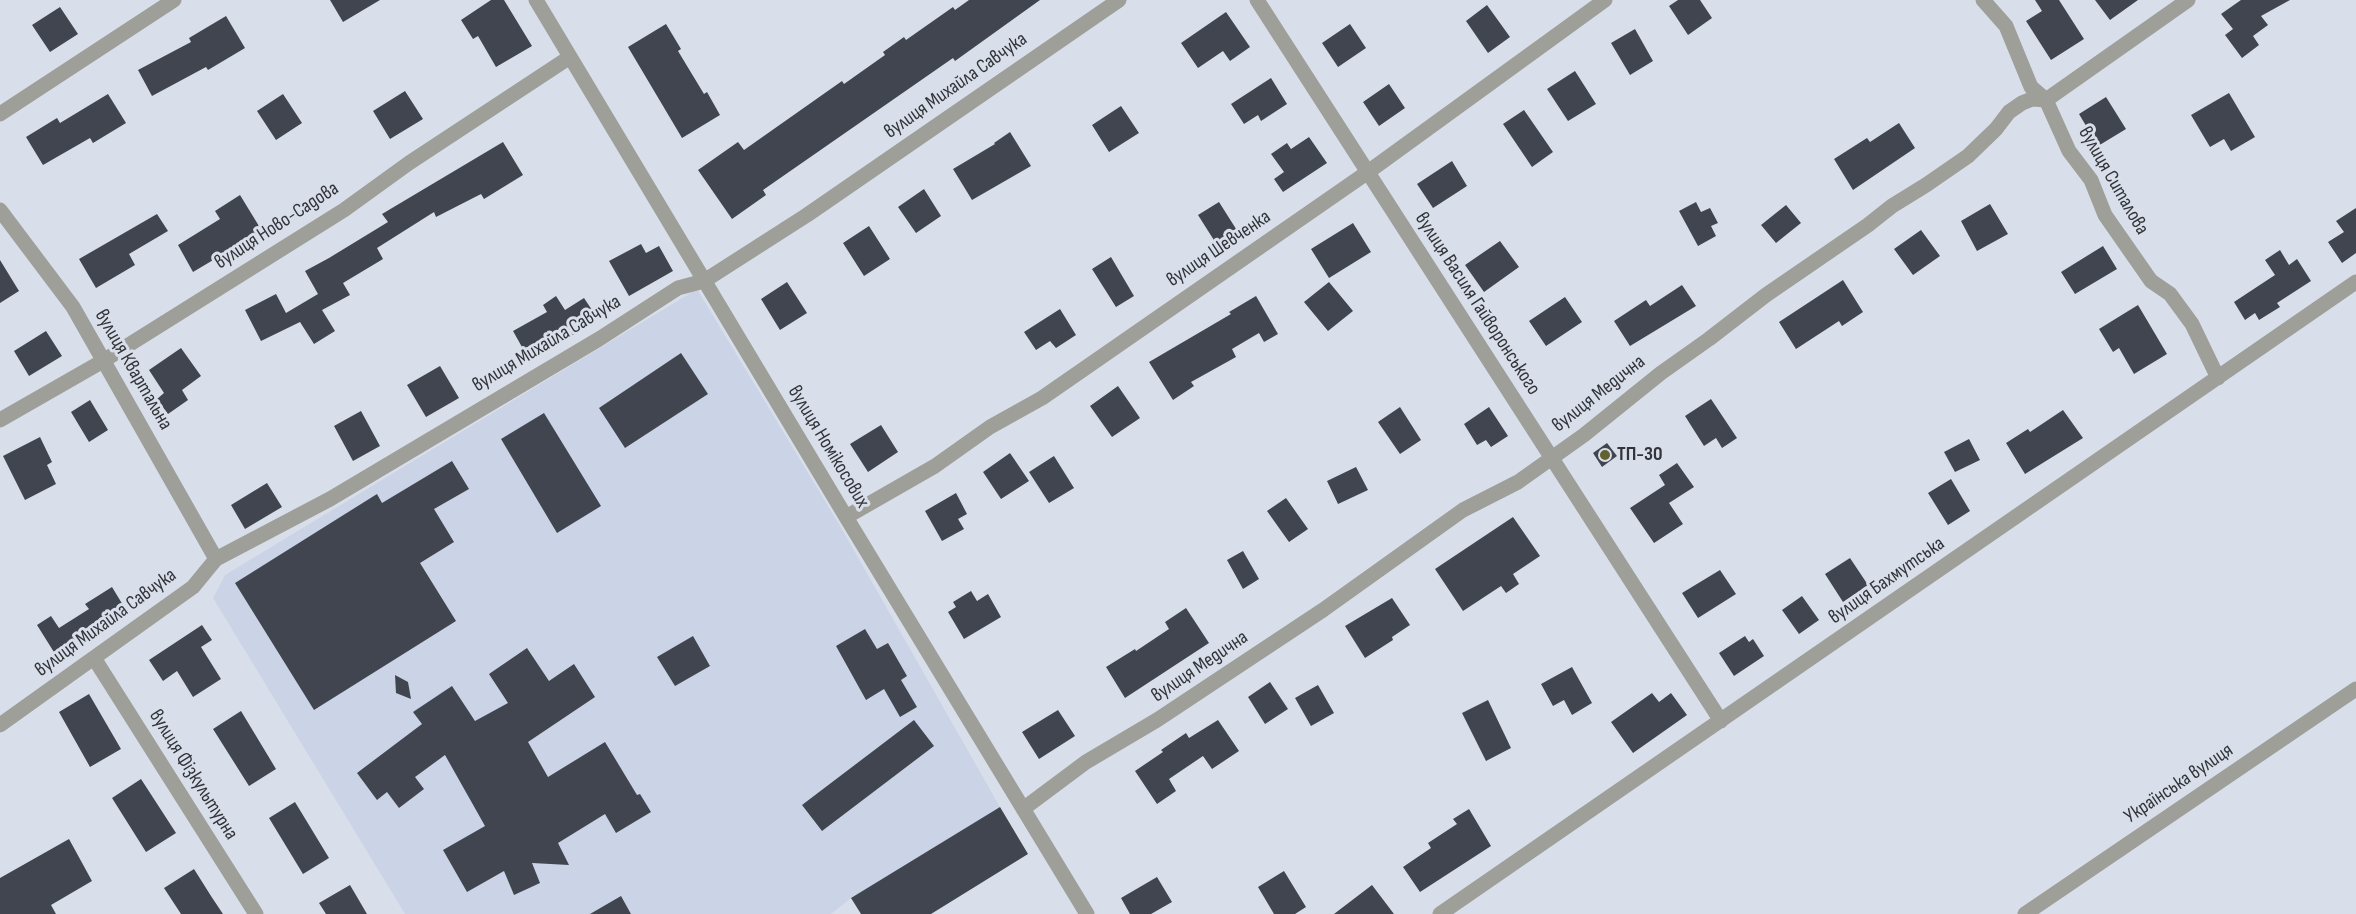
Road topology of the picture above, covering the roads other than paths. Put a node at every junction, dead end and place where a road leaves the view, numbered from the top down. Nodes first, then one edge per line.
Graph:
1 (174, 0) edge
2 (536, 0) edge
3 (1119, 0) edge
4 (1257, 0) edge
5 (1605, 0) edge
6 (1983, 0) edge
7 (2188, 0) edge
8 (570, 57) junction
9 (2046, 100) junction
10 (0, 114) edge
11 (1368, 172) junction
12 (0, 210) edge
13 (704, 281) junction
14 (2356, 282) edge
15 (104, 361) junction
16 (2218, 378) junction
17 (0, 420) edge
18 (1551, 457) junction
19 (846, 517) junction
20 (216, 559) junction
21 (94, 658) junction
22 (2356, 689) edge
23 (1721, 721) junction
24 (0, 725) edge
25 (1023, 809) junction
26 (256, 914) edge
27 (1087, 914) edge
28 (1440, 914) edge
29 (2025, 914) edge

1 - 10 street
2 - 8 street, вулиця Номікосових
3 - 13 street, вулиця Михайла Савчука
4 - 11 street, вулиця Василя Гайворонського
5 - 11 street, вулиця Шевченка
6 - 9 street, вулиця Ситалова
7 - 9 street, вулиця Медична
8 - 13 street, вулиця Номікосових
8 - 15 street, вулиця Ново-Садова
9 - 16 street, вулиця Ситалова
9 - 18 street, вулиця Медична
11 - 18 street, вулиця Василя Гайворонського
11 - 19 street, вулиця Шевченка
12 - 15 street, вулиця Квартальна
13 - 19 street, вулиця Номікосових
13 - 20 street, вулиця Михайла Савчука
14 - 16 street, вулиця Бахмутська
15 - 17 street, вулиця Ново-Садова
15 - 20 street, вулиця Квартальна
16 - 23 street, вулиця Бахмутська
18 - 23 street, вулиця Василя Гайворонського
18 - 25 street, вулиця Медична
19 - 25 street, вулиця Номікосових
20 - 21 street, вулиця Михайла Савчука
21 - 24 street, вулиця Михайла Савчука
21 - 26 street, вулиця Фізкультурна
22 - 29 street, Українська вулиця
23 - 28 street, вулиця Бахмутська
25 - 27 street, вулиця Номікосових

